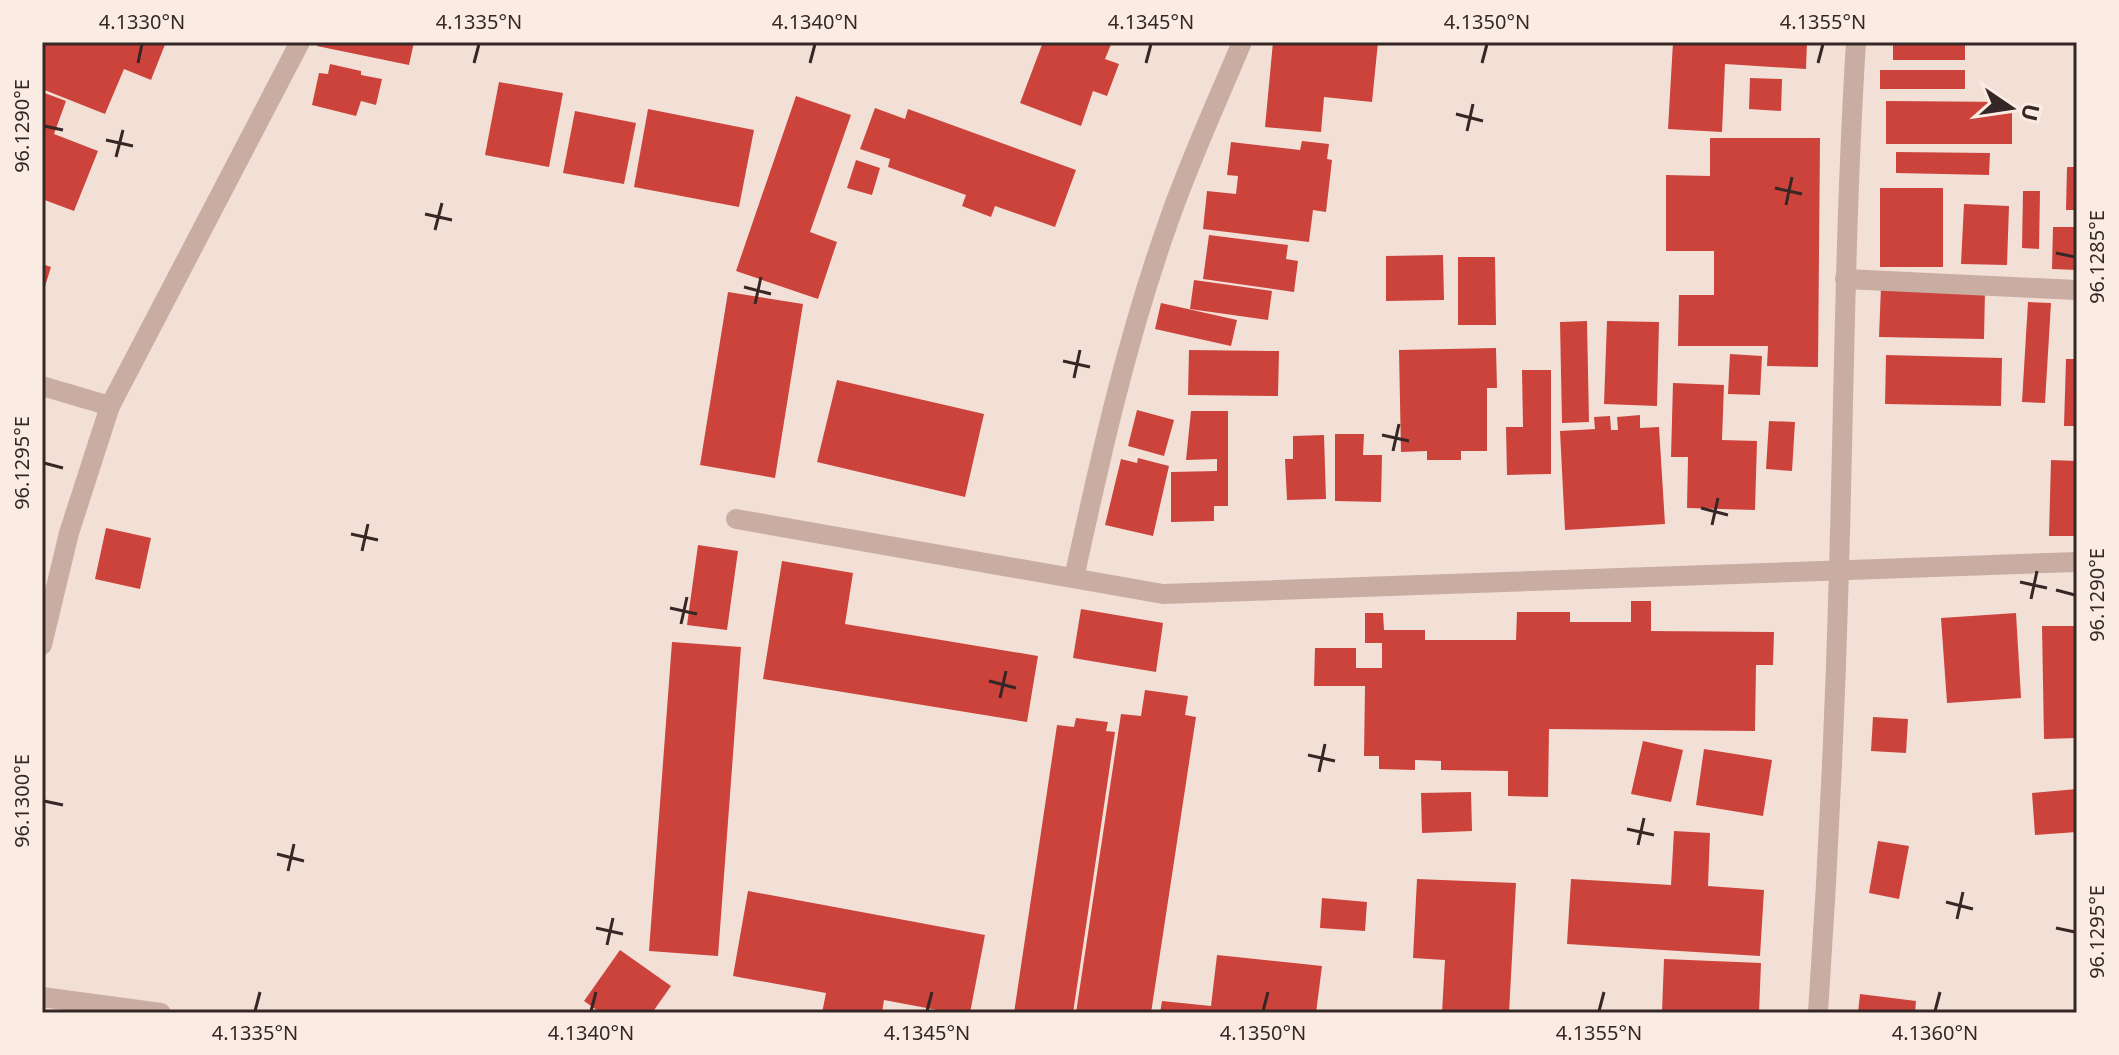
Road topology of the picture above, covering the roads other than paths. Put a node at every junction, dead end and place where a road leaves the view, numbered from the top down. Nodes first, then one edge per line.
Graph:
1 (300, 42) edge
2 (1242, 42) edge
3 (1856, 42) edge
4 (1845, 279) junction
5 (2077, 290) edge
6 (42, 386) edge
7 (110, 406) junction
8 (736, 519) dead end
9 (2077, 562) edge
10 (1839, 572) junction
11 (1074, 578) junction
12 (42, 645) edge
13 (42, 997) edge
14 (161, 1013) edge
15 (1818, 1013) edge

1 - 7 street
2 - 11 street
3 - 4 street
4 - 5 street
4 - 10 street
6 - 7 street
7 - 12 street
8 - 11 street
9 - 10 street
10 - 11 street
10 - 15 street
13 - 14 street

